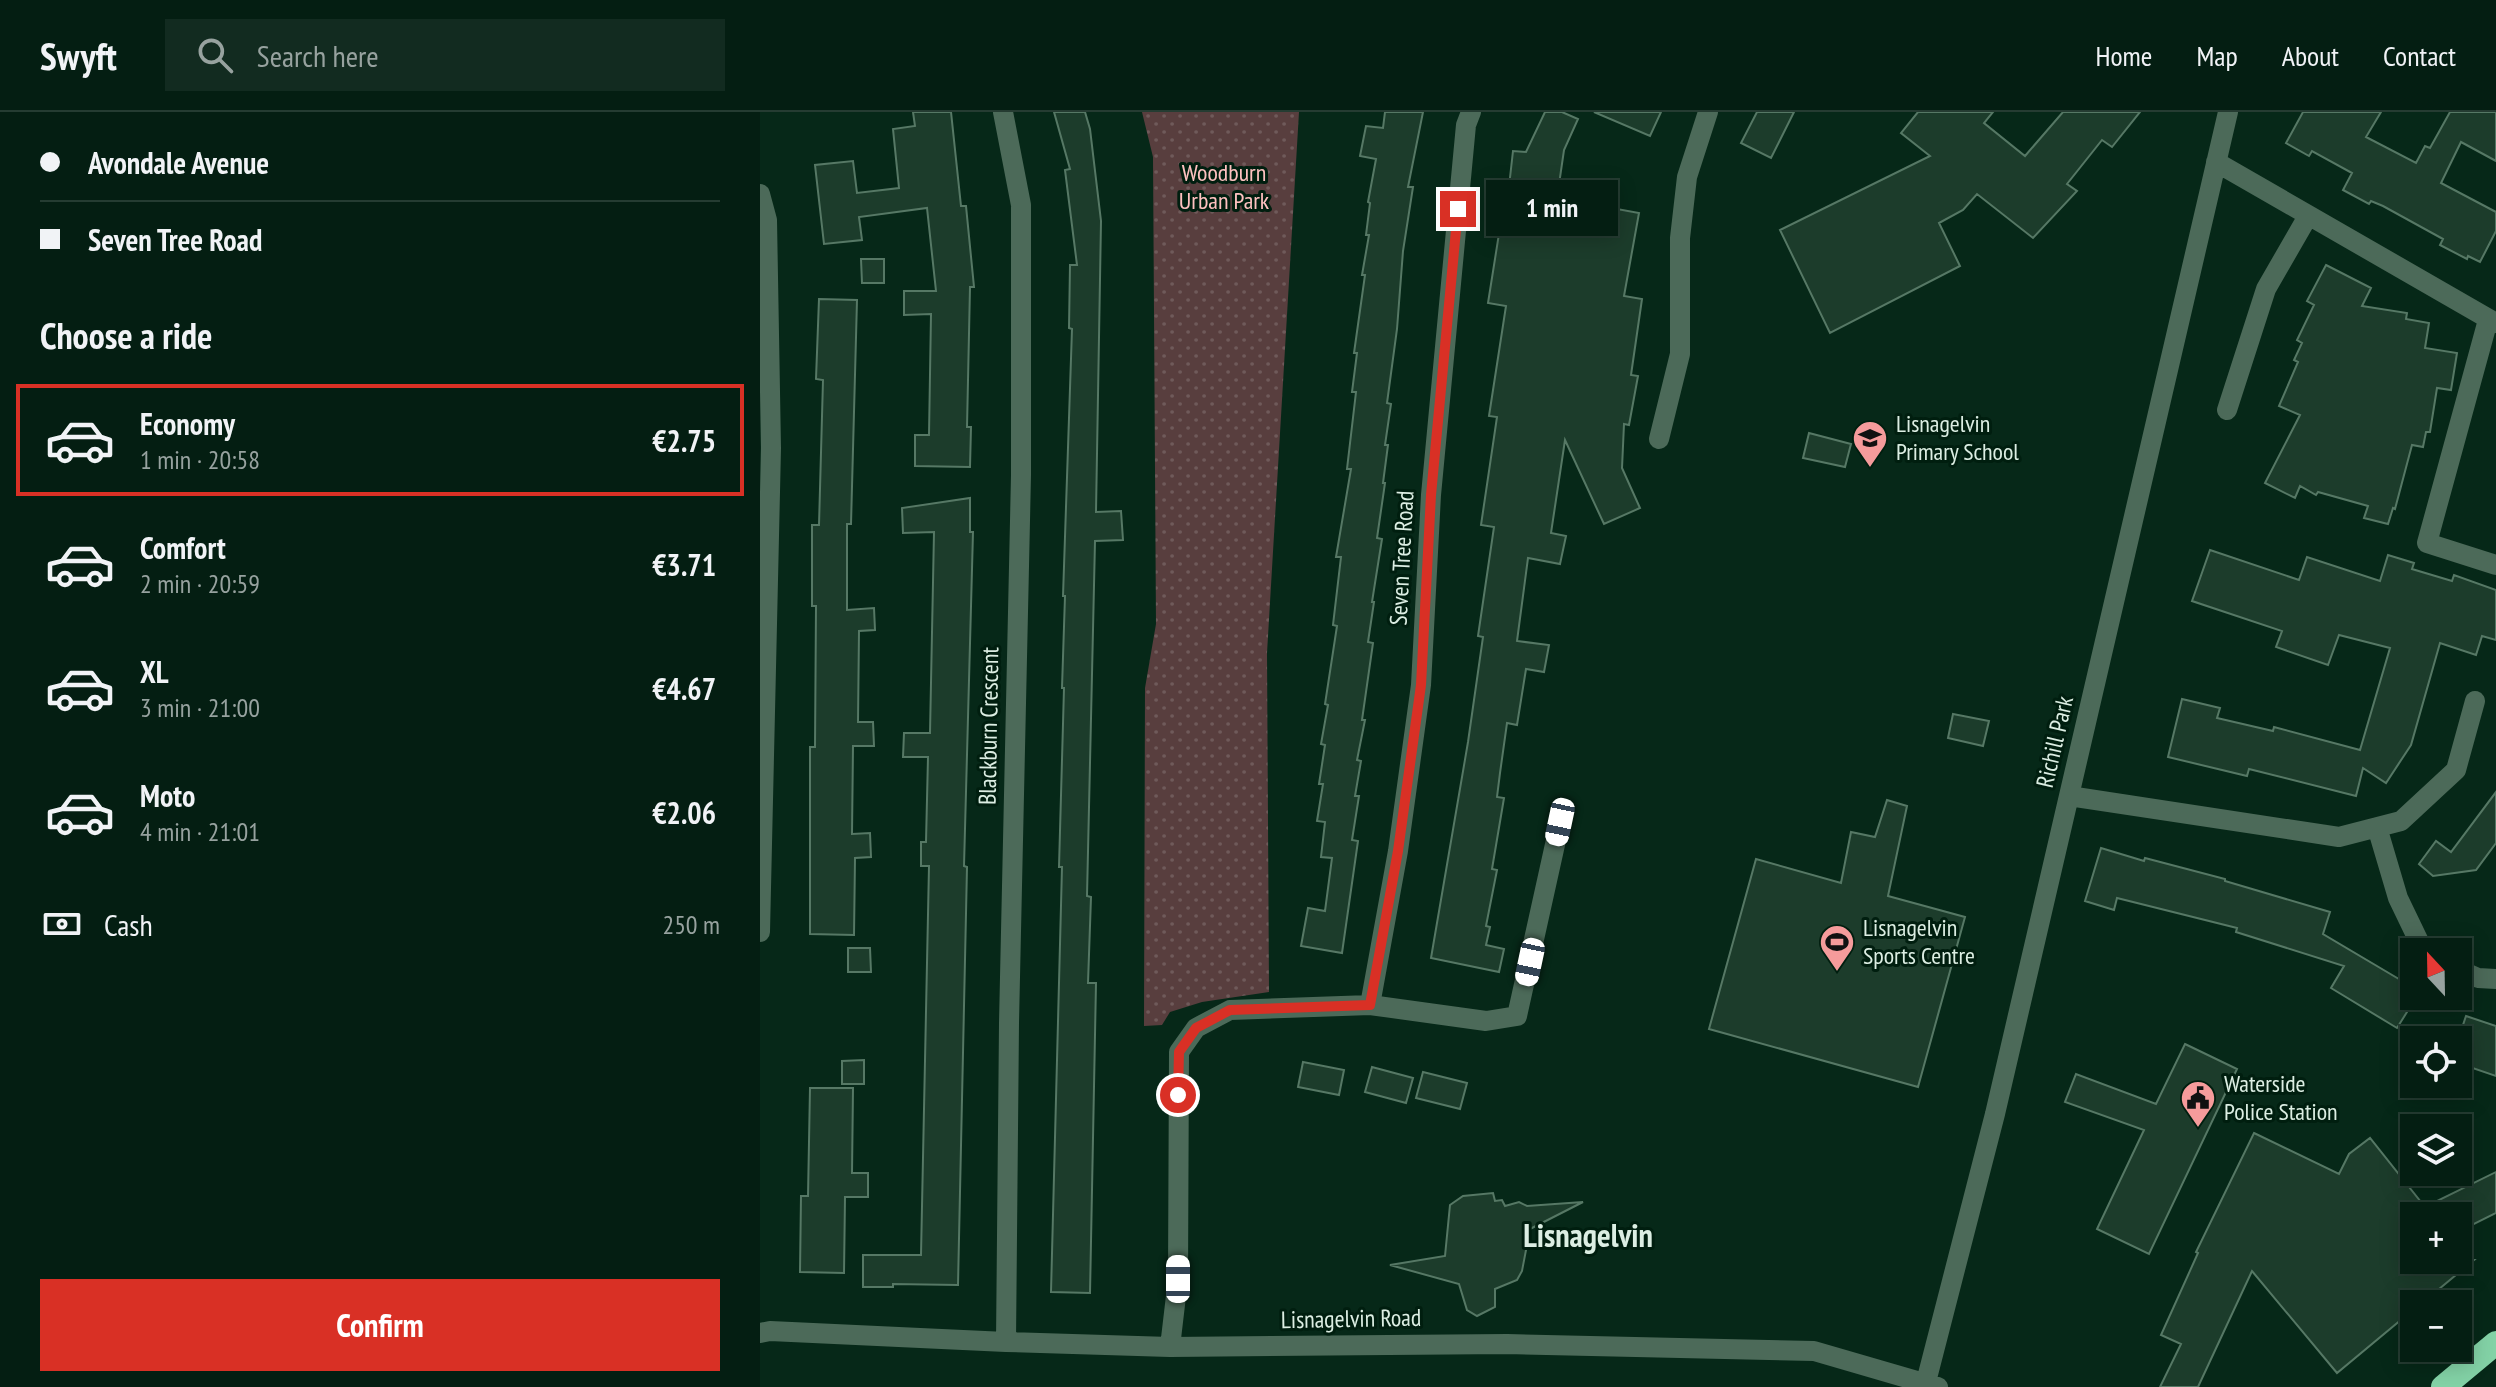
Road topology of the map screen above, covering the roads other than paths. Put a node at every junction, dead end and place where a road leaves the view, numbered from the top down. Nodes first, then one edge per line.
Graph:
1 (1003, 112) edge
2 (1471, 112) edge
3 (1708, 112) edge
4 (2228, 112) edge
5 (2216, 162) junction
6 (760, 194) edge
7 (2308, 216) junction
8 (2492, 322) edge
9 (2227, 410) dead end
10 (1659, 439) dead end
11 (2496, 565) edge
12 (2475, 701) dead end
13 (2069, 796) junction
14 (1560, 822) dead end
15 (2377, 827) junction
16 (760, 932) edge
17 (2417, 938) edge
18 (2472, 975) edge
19 (2496, 979) edge
20 (1370, 1005) junction
21 (760, 1333) edge
22 (1006, 1342) junction
23 (2496, 1343) edge
24 (1170, 1347) junction
25 (1932, 1384) edge
26 (2443, 1387) edge

1 - 22 street, Blackburn Crescent
2 - 20 street, Seven Tree Road
3 - 10 street
4 - 5 street, Richill Park
5 - 7 street
5 - 13 street, Richill Park
6 - 16 street
7 - 8 street
7 - 9 street
8 - 11 street
12 - 15 street
13 - 15 street
13 - 25 street, Richill Park
14 - 20 street
15 - 17 street
18 - 19 street
20 - 24 street
21 - 22 street, Lisnagelvin Road
22 - 24 street, Lisnagelvin Road
23 - 26 highway
24 - 25 street, Lisnagelvin Road

